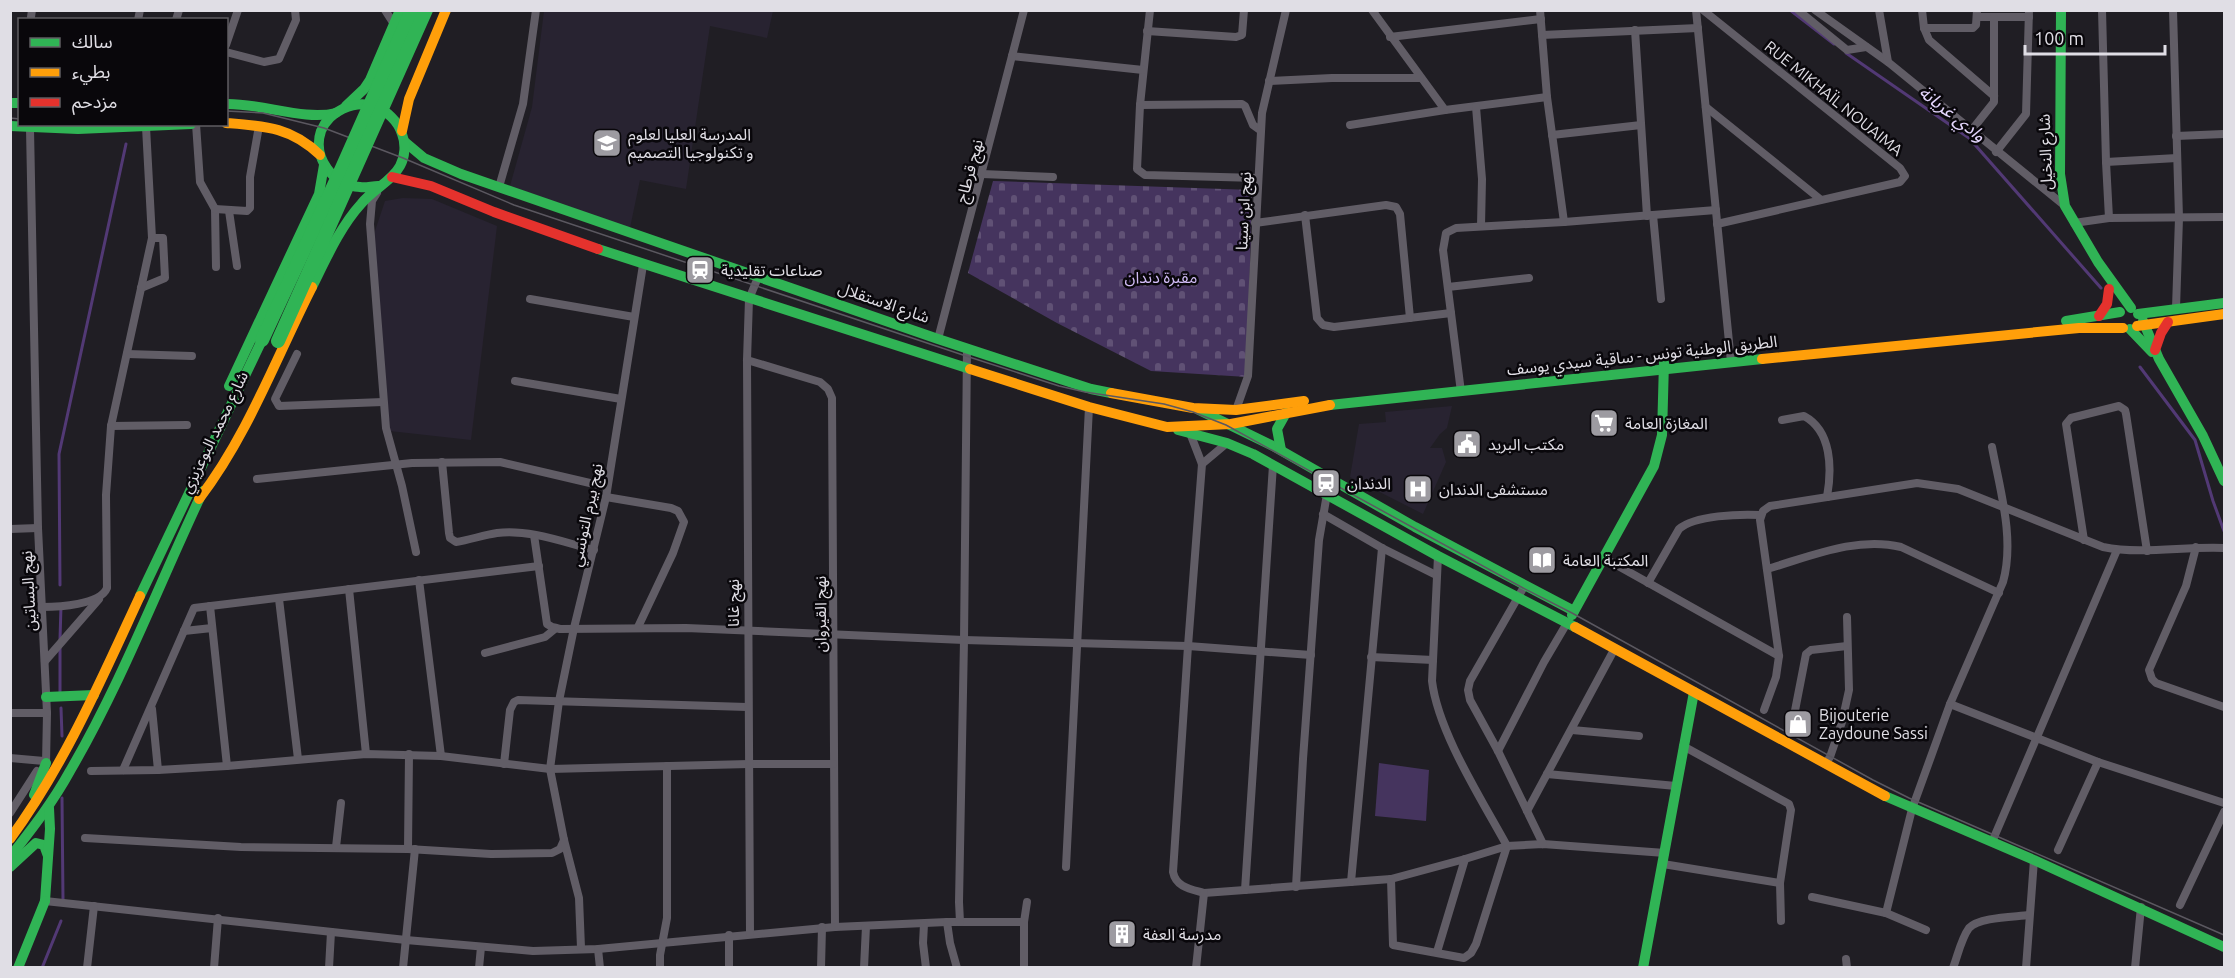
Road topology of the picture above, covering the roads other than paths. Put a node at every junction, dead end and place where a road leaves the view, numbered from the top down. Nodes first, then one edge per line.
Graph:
1 (238, 10) edge
2 (295, 10) edge
3 (385, 10) edge
4 (400, 10) edge
5 (412, 10) edge
6 (426, 10) edge
7 (446, 10) edge
8 (536, 10) edge
9 (1024, 10) edge
10 (1150, 10) edge
11 (1244, 10) edge
12 (1372, 10) edge
13 (1696, 10) edge
14 (1703, 10) edge
15 (1798, 10) edge
16 (1815, 10) edge
17 (1879, 10) edge
18 (1922, 10) edge
19 (2061, 10) edge
20 (2102, 10) edge
21 (2173, 10) edge
22 (1286, 12) edge
23 (1977, 14) edge
24 (2006, 14) edge
25 (2029, 14) edge
26 (1540, 15) edge
27 (1994, 17) junction
28 (394, 24) junction
29 (1698, 28) junction
30 (1924, 28) junction
31 (1635, 30) junction
32 (1147, 31) junction
33 (1542, 35) junction
34 (1390, 37) junction
35 (228, 39) edge
36 (1866, 47) junction
37 (228, 53) edge
38 (1012, 56) junction
39 (1888, 62) junction
40 (1143, 70) junction
41 (1420, 78) junction
42 (1269, 81) junction
43 (1995, 96) junction
44 (1547, 97) junction
45 (228, 104) edge
46 (1140, 105) junction
47 (1476, 106) junction
48 (1706, 107) junction
49 (340, 110) junction
50 (1445, 110) junction
51 (228, 123) edge
52 (1350, 125) dead end
53 (1641, 125) junction
54 (10, 126) edge
55 (161, 126) edge
56 (196, 126) edge
57 (259, 126) junction
58 (146, 127) junction
59 (30, 129) junction
60 (1260, 130) junction
61 (1971, 131) junction
62 (2224, 134) edge
63 (1552, 135) junction
64 (403, 136) junction
65 (2176, 136) junction
66 (1996, 152) junction
67 (2177, 158) junction
68 (322, 160) junction
69 (2106, 162) junction
70 (982, 174) junction
71 (1053, 177) dead end
72 (1258, 178) junction
73 (385, 182) junction
74 (499, 187) junction
75 (1820, 199) junction
76 (2065, 206) junction
77 (214, 209) junction
78 (1716, 210) junction
79 (229, 211) junction
80 (1305, 215) junction
81 (1650, 216) junction
82 (2224, 217) edge
83 (2109, 218) junction
84 (2179, 218) junction
85 (1564, 222) junction
86 (1255, 223) junction
87 (2074, 223) junction
88 (1717, 224) junction
89 (1481, 226) junction
90 (152, 238) junction
91 (2098, 262) junction
92 (643, 265) junction
93 (237, 266) dead end
94 (216, 267) dead end
95 (759, 275) junction
96 (1528, 278) dead end
97 (1448, 287) junction
98 (141, 288) junction
99 (2109, 289) junction
100 (530, 299) dead end
101 (748, 299) junction
102 (1661, 299) dead end
103 (2224, 303) edge
104 (2176, 308) junction
105 (1451, 313) junction
106 (2224, 314) edge
107 (2099, 316) junction
108 (634, 317) junction
109 (1410, 318) junction
110 (2133, 320) junction
111 (2168, 322) junction
112 (938, 339) junction
113 (967, 348) junction
114 (127, 354) junction
115 (297, 354) dead end
116 (2157, 354) junction
117 (192, 356) dead end
118 (1731, 358) junction
119 (747, 360) junction
120 (1664, 366) junction
121 (965, 368) junction
122 (515, 381) dead end
123 (1460, 388) junction
124 (621, 399) junction
125 (383, 402) junction
126 (1089, 407) junction
127 (1193, 408) junction
128 (1236, 410) junction
129 (1286, 413) junction
130 (1782, 420) dead end
131 (1232, 424) junction
132 (187, 425) dead end
133 (111, 426) junction
134 (1167, 427) junction
135 (1190, 433) junction
136 (1227, 443) junction
137 (1992, 447) dead end
138 (1281, 450) junction
139 (442, 462) junction
140 (396, 464) junction
141 (1202, 464) junction
142 (1273, 465) junction
143 (2222, 471) edge
144 (257, 479) dead end
145 (607, 487) junction
146 (1327, 494) junction
147 (193, 496) junction
148 (606, 497) junction
149 (1827, 497) junction
150 (2003, 508) junction
151 (1323, 514) junction
152 (1761, 515) junction
153 (38, 528) junction
154 (10, 529) edge
155 (534, 535) junction
156 (2084, 540) junction
157 (2196, 547) junction
158 (1382, 548) junction
159 (2224, 548) edge
160 (594, 550) junction
161 (2117, 550) junction
162 (2147, 550) junction
163 (416, 552) dead end
164 (1438, 556) junction
165 (1604, 558) junction
166 (538, 566) junction
167 (1767, 570) junction
168 (1436, 575) junction
169 (419, 580) junction
170 (1648, 583) junction
171 (350, 589) junction
172 (1522, 591) junction
173 (1998, 593) junction
174 (103, 595) junction
175 (279, 599) junction
176 (210, 606) junction
177 (42, 607) junction
178 (1570, 617) junction
179 (1847, 617) dead end
180 (638, 627) junction
181 (212, 628) junction
182 (556, 628) junction
183 (574, 628) junction
184 (184, 631) junction
185 (747, 631) junction
186 (834, 635) junction
187 (964, 640) junction
188 (1078, 642) junction
189 (1188, 646) junction
190 (1847, 646) junction
191 (1615, 648) junction
192 (1262, 651) junction
193 (485, 653) dead end
194 (1311, 655) junction
195 (1779, 656) junction
196 (1371, 657) junction
197 (1433, 660) junction
198 (45, 661) junction
199 (1694, 692) junction
200 (94, 695) junction
201 (46, 697) junction
202 (559, 701) junction
203 (1950, 704) junction
204 (151, 707) junction
205 (747, 707) junction
206 (2224, 707) edge
207 (1764, 710) dead end
208 (10, 713) edge
209 (47, 713) junction
210 (1792, 726) dead end
211 (1572, 730) junction
212 (1640, 736) dead end
213 (2037, 738) junction
214 (1683, 746) junction
215 (1498, 751) junction
216 (366, 754) junction
217 (409, 754) junction
218 (441, 756) junction
219 (10, 758) edge
220 (298, 759) junction
221 (45, 760) junction
222 (2098, 762) junction
223 (504, 764) junction
224 (749, 764) junction
225 (833, 764) junction
226 (1825, 764) junction
227 (226, 766) junction
228 (667, 766) junction
229 (550, 769) junction
230 (123, 770) junction
231 (158, 770) junction
232 (92, 771) dead end
233 (1547, 774) junction
234 (1676, 786) junction
235 (341, 803) dead end
236 (2224, 803) edge
237 (49, 808) junction
238 (1912, 810) junction
239 (1527, 812) junction
240 (2224, 812) edge
241 (10, 813) edge
242 (86, 838) dead end
243 (11, 839) edge
244 (564, 840) junction
245 (1992, 842) junction
246 (1544, 844) junction
247 (1507, 846) junction
248 (336, 847) junction
249 (412, 849) junction
250 (2058, 850) dead end
251 (48, 856) junction
252 (10, 857) edge
253 (1465, 859) junction
254 (1664, 859) junction
255 (2034, 860) junction
256 (10, 867) edge
257 (1066, 867) dead end
258 (1390, 879) junction
259 (1351, 882) junction
260 (1780, 883) junction
261 (1296, 887) junction
262 (1245, 890) junction
263 (1204, 893) junction
264 (1812, 897) dead end
265 (45, 901) junction
266 (1027, 902) dead end
267 (2180, 904) dead end
268 (94, 906) junction
269 (2141, 907) junction
270 (1886, 913) junction
271 (2028, 915) junction
272 (219, 918) junction
273 (1782, 921) dead end
274 (947, 922) junction
275 (960, 922) junction
276 (1024, 922) junction
277 (924, 924) junction
278 (866, 926) junction
279 (822, 927) junction
280 (835, 927) junction
281 (1926, 930) dead end
282 (331, 932) junction
283 (750, 933) junction
284 (729, 935) junction
285 (406, 940) junction
286 (662, 942) junction
287 (481, 947) junction
288 (2224, 947) edge
289 (581, 948) junction
290 (598, 949) junction
291 (1437, 952) junction
292 (18, 968) edge
293 (87, 968) edge
294 (214, 968) edge
295 (329, 968) edge
296 (403, 968) edge
297 (479, 968) edge
298 (600, 968) edge
299 (660, 968) edge
300 (729, 968) edge
301 (821, 968) edge
302 (864, 968) edge
303 (926, 968) edge
304 (957, 968) edge
305 (1024, 968) edge
306 (1196, 968) edge
307 (1643, 968) edge
308 (1953, 968) edge
309 (2026, 968) edge
310 (2135, 968) edge

1 - 35 street
2 - 37 street
3 - 28 street
4 - 28 main road
5 - 147 main road, شارع محمد البوعزيزي, bridge
6 - 147 main road, شارع محمد البوعزيزي, bridge
7 - 64 main road
8 - 74 street
9 - 38 street, نهج قرطاج
10 - 32 street
11 - 32 street
12 - 34 street
13 - 29 street
14 - 75 street, RUE MIKHAÏL NOUAIMA
15 - 36 street
16 - 36 street
17 - 39 street
18 - 30 street
19 - 76 main road, شارع النخيل
20 - 69 street
21 - 65 street
22 - 42 street, نهج ابن سينا
23 - 27 street
23 - 30 street
24 - 25 street
24 - 27 street
25 - 66 street
26 - 33 street
26 - 34 street
27 - 43 street
28 - 49 main road
29 - 31 street
29 - 48 street
30 - 43 street
31 - 33 street
31 - 53 street
32 - 40 street
33 - 44 street
34 - 41 street
36 - 39 street
38 - 40 street
38 - 70 street, نهج قرطاج
39 - 61 street
40 - 46 street
41 - 42 street
41 - 50 street
42 - 60 street, نهج ابن سينا
43 - 61 street
44 - 47 street
44 - 63 street
45 - 49 main road
46 - 60 street
46 - 72 street
47 - 50 street
47 - 89 street
48 - 75 street
48 - 78 street
49 - 64 main road
49 - 68 main road
50 - 52 street
51 - 57 main road
53 - 63 street
53 - 81 street
54 - 59 main road
55 - 58 main road
56 - 77 street
57 - 68 main road
57 - 79 street
58 - 59 main road
58 - 90 street
59 - 153 street, نهج البساتين
60 - 72 street, نهج ابن سينا
61 - 66 street
62 - 65 street
63 - 85 street
64 - 73 main road
64 - 74 main road, شارع الاستقلال
65 - 67 street
66 - 76 street
67 - 69 street
67 - 84 street
68 - 73 main road
68 - 147 main road
69 - 83 street
70 - 71 street
70 - 112 street, نهج قرطاج
72 - 86 street, نهج ابن سينا
73 - 92 main road
73 - 125 street
73 - 147 main road
74 - 95 main road, شارع الاستقلال
75 - 88 street, RUE MIKHAÏL NOUAIMA
76 - 87 main road, شارع النخيل
77 - 79 street
77 - 94 street
78 - 81 street
78 - 88 street
79 - 93 street
80 - 86 street
80 - 109 street
80 - 109 street
81 - 85 street
81 - 102 street
82 - 84 street
83 - 84 street
83 - 87 street
84 - 104 street
85 - 89 street
86 - 128 street, نهج ابن سينا
87 - 91 main road, شارع النخيل
88 - 118 street
89 - 97 street
90 - 98 street
90 - 98 street
91 - 99 main road
91 - 110 main road, شارع النخيل
92 - 101 main road
92 - 108 street, نهج بيرم التونسي
95 - 101 street, نهج غانا
95 - 112 main road, شارع الاستقلال
96 - 97 street
97 - 105 street
98 - 114 street
99 - 107 main road
99 - 110 main road
100 - 108 street
101 - 119 street, نهج غانا
101 - 121 main road
103 - 104 main road, الطريق الوطنية تونس - ساقية سيدي يوسف
104 - 110 main road, الطريق الوطنية تونس - ساقية سيدي يوسف
105 - 109 street
105 - 123 street
106 - 111 main road, الطريق الوطنية تونس - ساقية سيدي يوسف
107 - 110 main road, الطريق الوطنية تونس - ساقية سيدي يوسف
107 - 118 main road, الطريق الوطنية تونس - ساقية سيدي يوسف
108 - 124 street, نهج بيرم التونسي
110 - 111 main road, الطريق الوطنية تونس - ساقية سيدي يوسف
110 - 116 main road
110 - 118 main road, الطريق الوطنية تونس - ساقية سيدي يوسف
111 - 116 main road
112 - 113 main road, شارع الاستقلال
113 - 121 street
113 - 127 main road, شارع الاستقلال
114 - 117 street
114 - 133 street
115 - 125 street
116 - 143 main road
118 - 120 main road, الطريق الوطنية تونس - ساقية سيدي يوسف
119 - 185 street, نهج غانا
119 - 186 street, نهج القيروان
120 - 123 main road, الطريق الوطنية تونس - ساقية سيدي يوسف
120 - 165 main road
121 - 126 main road
121 - 187 street
122 - 124 street
123 - 128 main road, الطريق الوطنية تونس - ساقية سيدي يوسف
123 - 129 main road, الطريق الوطنية تونس - ساقية سيدي يوسف
124 - 145 street, نهج بيرم التونسي
125 - 140 street
126 - 134 main road
126 - 188 street
127 - 128 main road, الطريق الوطنية تونس - ساقية سيدي يوسف
127 - 131 main road
129 - 131 main road, الطريق الوطنية تونس - ساقية سيدي يوسف
129 - 138 main road
130 - 149 street
131 - 134 main road, الطريق الوطنية تونس - ساقية سيدي يوسف
131 - 138 main road
132 - 133 street
133 - 174 street
134 - 135 main road
135 - 136 main road
135 - 141 street
136 - 141 street
136 - 142 main road
137 - 150 street
138 - 172 main road
139 - 140 street
139 - 145 street
139 - 155 street
140 - 144 street
140 - 163 street
141 - 189 street
142 - 146 main road
142 - 192 street
145 - 148 street, نهج بيرم التونسي
146 - 151 street
146 - 164 main road
147 - 200 main road, شارع محمد البوعزيزي
147 - 237 main road, شارع محمد البوعزيزي
148 - 160 street, نهج بيرم التونسي
148 - 180 street
149 - 150 street
149 - 152 street
150 - 156 street
150 - 173 street
151 - 158 street
151 - 194 street
152 - 167 street
152 - 170 street
153 - 154 street
153 - 177 street, نهج البساتين
155 - 160 street
155 - 166 street
156 - 161 street
156 - 162 street
157 - 159 street
157 - 162 street
157 - 206 street
158 - 168 street
158 - 196 street
160 - 183 street, نهج بيرم التونسي
161 - 162 street
161 - 213 street
164 - 168 street
164 - 172 main road
165 - 170 street
165 - 178 main road
166 - 169 street
166 - 182 street
167 - 173 street
167 - 195 street
168 - 197 street
169 - 171 street
169 - 218 street
170 - 195 street
171 - 175 street
171 - 216 street
172 - 178 main road
172 - 215 street
173 - 203 street
174 - 177 street
174 - 198 street
175 - 176 street
175 - 220 street
176 - 181 street
176 - 184 street
177 - 198 street, نهج البساتين
178 - 191 main road
178 - 215 street
179 - 190 street
180 - 183 street
180 - 185 street
181 - 184 street
181 - 227 street
182 - 183 street
182 - 193 street
183 - 202 street, نهج بيرم التونسي
184 - 204 street
185 - 186 street
185 - 205 street, نهج غانا
186 - 187 street
186 - 225 street, نهج القيروان
187 - 188 street
187 - 275 street
188 - 189 street
188 - 257 street
189 - 192 street
189 - 263 street
190 - 210 street
190 - 226 street
191 - 199 main road
191 - 211 street
192 - 194 street
192 - 262 street
194 - 261 street
195 - 207 street
196 - 197 street
196 - 259 street
197 - 247 street
198 - 201 street, نهج البساتين
199 - 214 main road
199 - 226 main road
200 - 201 main road
200 - 243 main road, شارع محمد البوعزيزي
201 - 209 street, نهج البساتين
202 - 205 street
202 - 223 street
202 - 229 street, نهج بيرم التونسي
203 - 213 street
203 - 238 street
204 - 230 street
204 - 231 street
205 - 224 street, نهج غانا
208 - 209 street
209 - 221 street, نهج البساتين
211 - 212 street
211 - 233 street
213 - 222 street
213 - 245 street
214 - 234 main road
214 - 260 street
215 - 239 street
216 - 217 street
216 - 220 street
217 - 218 street
217 - 249 street
218 - 223 street
219 - 221 street
220 - 227 street
221 - 241 street
221 - 243 main road
222 - 236 street
222 - 250 street
223 - 229 street
224 - 225 street
224 - 228 street
224 - 283 street, نهج غانا
225 - 280 street, نهج القيروان
226 - 238 main road
227 - 231 street
228 - 229 street
228 - 286 street
229 - 244 street, نهج بيرم التونسي
230 - 231 street
230 - 232 street
233 - 234 street
233 - 239 street
234 - 254 main road
235 - 248 street
237 - 251 main road
237 - 252 main road, شارع محمد البوعزيزي
238 - 245 main road
238 - 270 street
239 - 246 street
240 - 267 street
242 - 248 street
244 - 249 street
244 - 289 street, نهج بيرم التونسي
245 - 255 main road
246 - 247 street
246 - 254 street
247 - 253 street
247 - 291 street
248 - 249 street
249 - 285 street
251 - 256 main road
251 - 265 main road
253 - 258 street
253 - 291 street
254 - 260 street
254 - 307 main road
255 - 269 main road
255 - 271 street
258 - 259 street
258 - 291 street
259 - 261 street
260 - 273 street
261 - 262 street
262 - 263 street
263 - 306 street
264 - 270 street
265 - 268 street
265 - 292 main road
266 - 276 street
268 - 272 street
268 - 293 street
269 - 288 main road
269 - 310 street
270 - 281 street
271 - 308 street
271 - 309 street
272 - 282 street
272 - 294 street
274 - 275 street
274 - 277 street
274 - 304 street
275 - 276 street
276 - 305 street
277 - 278 street
277 - 303 street
278 - 280 street
278 - 302 street
279 - 280 street
279 - 283 street
279 - 301 street
282 - 285 street
282 - 295 street
283 - 284 street
284 - 286 street
284 - 300 street
285 - 287 street
285 - 296 street
286 - 290 street
286 - 299 street
287 - 289 street
287 - 297 street
289 - 290 street
290 - 298 street

